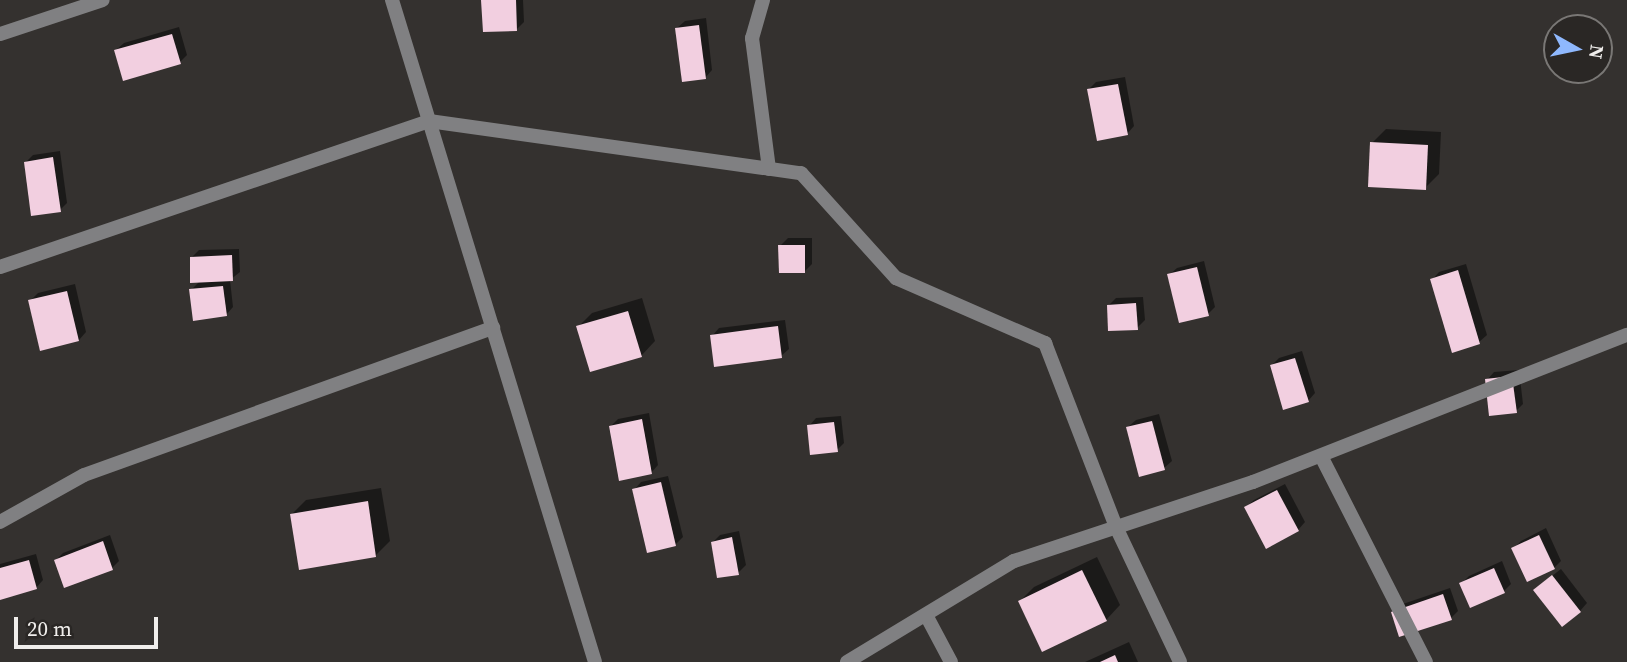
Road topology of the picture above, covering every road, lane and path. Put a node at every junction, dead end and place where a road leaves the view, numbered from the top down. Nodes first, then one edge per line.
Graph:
1 (103, 0) edge
2 (392, 0) edge
3 (763, 0) edge
4 (0, 34) edge
5 (429, 121) junction
6 (769, 169) junction
7 (0, 267) edge
8 (493, 328) junction
9 (1627, 335) edge
10 (1321, 456) junction
11 (0, 522) edge
12 (1116, 527) junction
13 (926, 615) junction
14 (595, 662) edge
15 (847, 662) edge
16 (951, 662) edge
17 (1180, 662) edge
18 (1426, 662) edge

1 - 4 street
2 - 5 street
3 - 6 street
5 - 6 street
5 - 7 street
5 - 8 street
6 - 12 street
8 - 11 street
8 - 14 street
9 - 10 street
10 - 12 street
10 - 18 street
12 - 13 street
12 - 17 street
13 - 15 street
13 - 16 street

